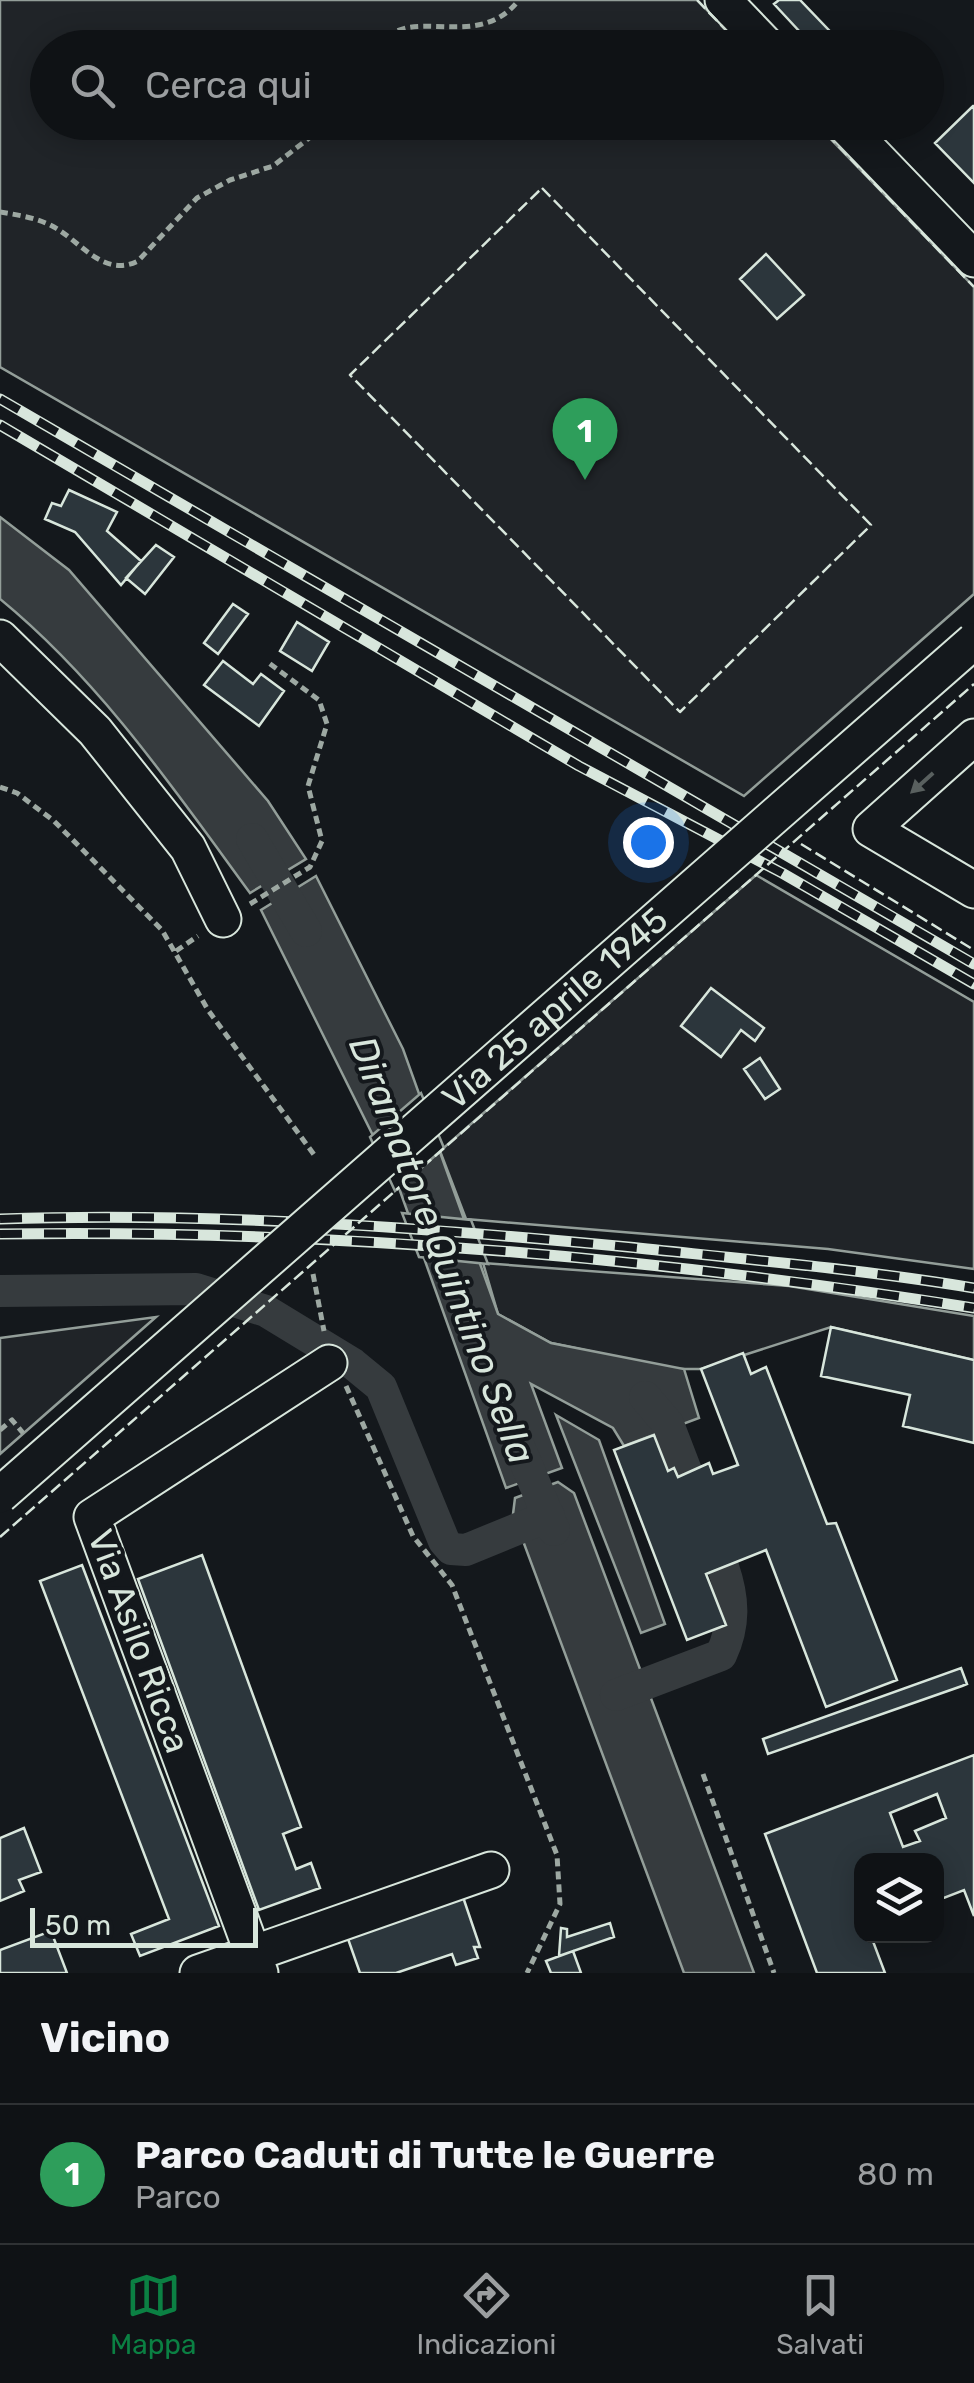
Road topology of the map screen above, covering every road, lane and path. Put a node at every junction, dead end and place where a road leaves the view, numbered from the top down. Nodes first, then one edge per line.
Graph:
1 (519, 0) edge
2 (722, 0) edge
3 (390, 30) edge
4 (751, 30) edge
5 (307, 140) edge
6 (859, 140) edge
7 (0, 212) edge
8 (974, 259) edge
9 (0, 638) edge
10 (974, 641) edge
11 (266, 661) dead end
12 (974, 737) edge
13 (0, 787) edge
14 (974, 890) edge
15 (255, 901) dead end
16 (222, 919) dead end
17 (314, 1156) dead end
18 (313, 1274) dead end
19 (327, 1349) junction
20 (0, 1494) edge
21 (703, 1774) dead end
22 (492, 1870) dead end
23 (256, 1963) edge
24 (198, 1973) edge
25 (527, 1973) edge
26 (774, 1973) edge

1 - 3 path
2 - 4 street
5 - 7 path
6 - 8 street
9 - 16 street
10 - 20 street, Via 25 aprile 1945, bridge
11 - 15 path
12 -> 14 street
13 - 17 path
18 - 19 path
19 - 23 street, Via Asilo Ricca
19 - 25 path
21 - 26 path
22 - 23 street
23 - 24 street

